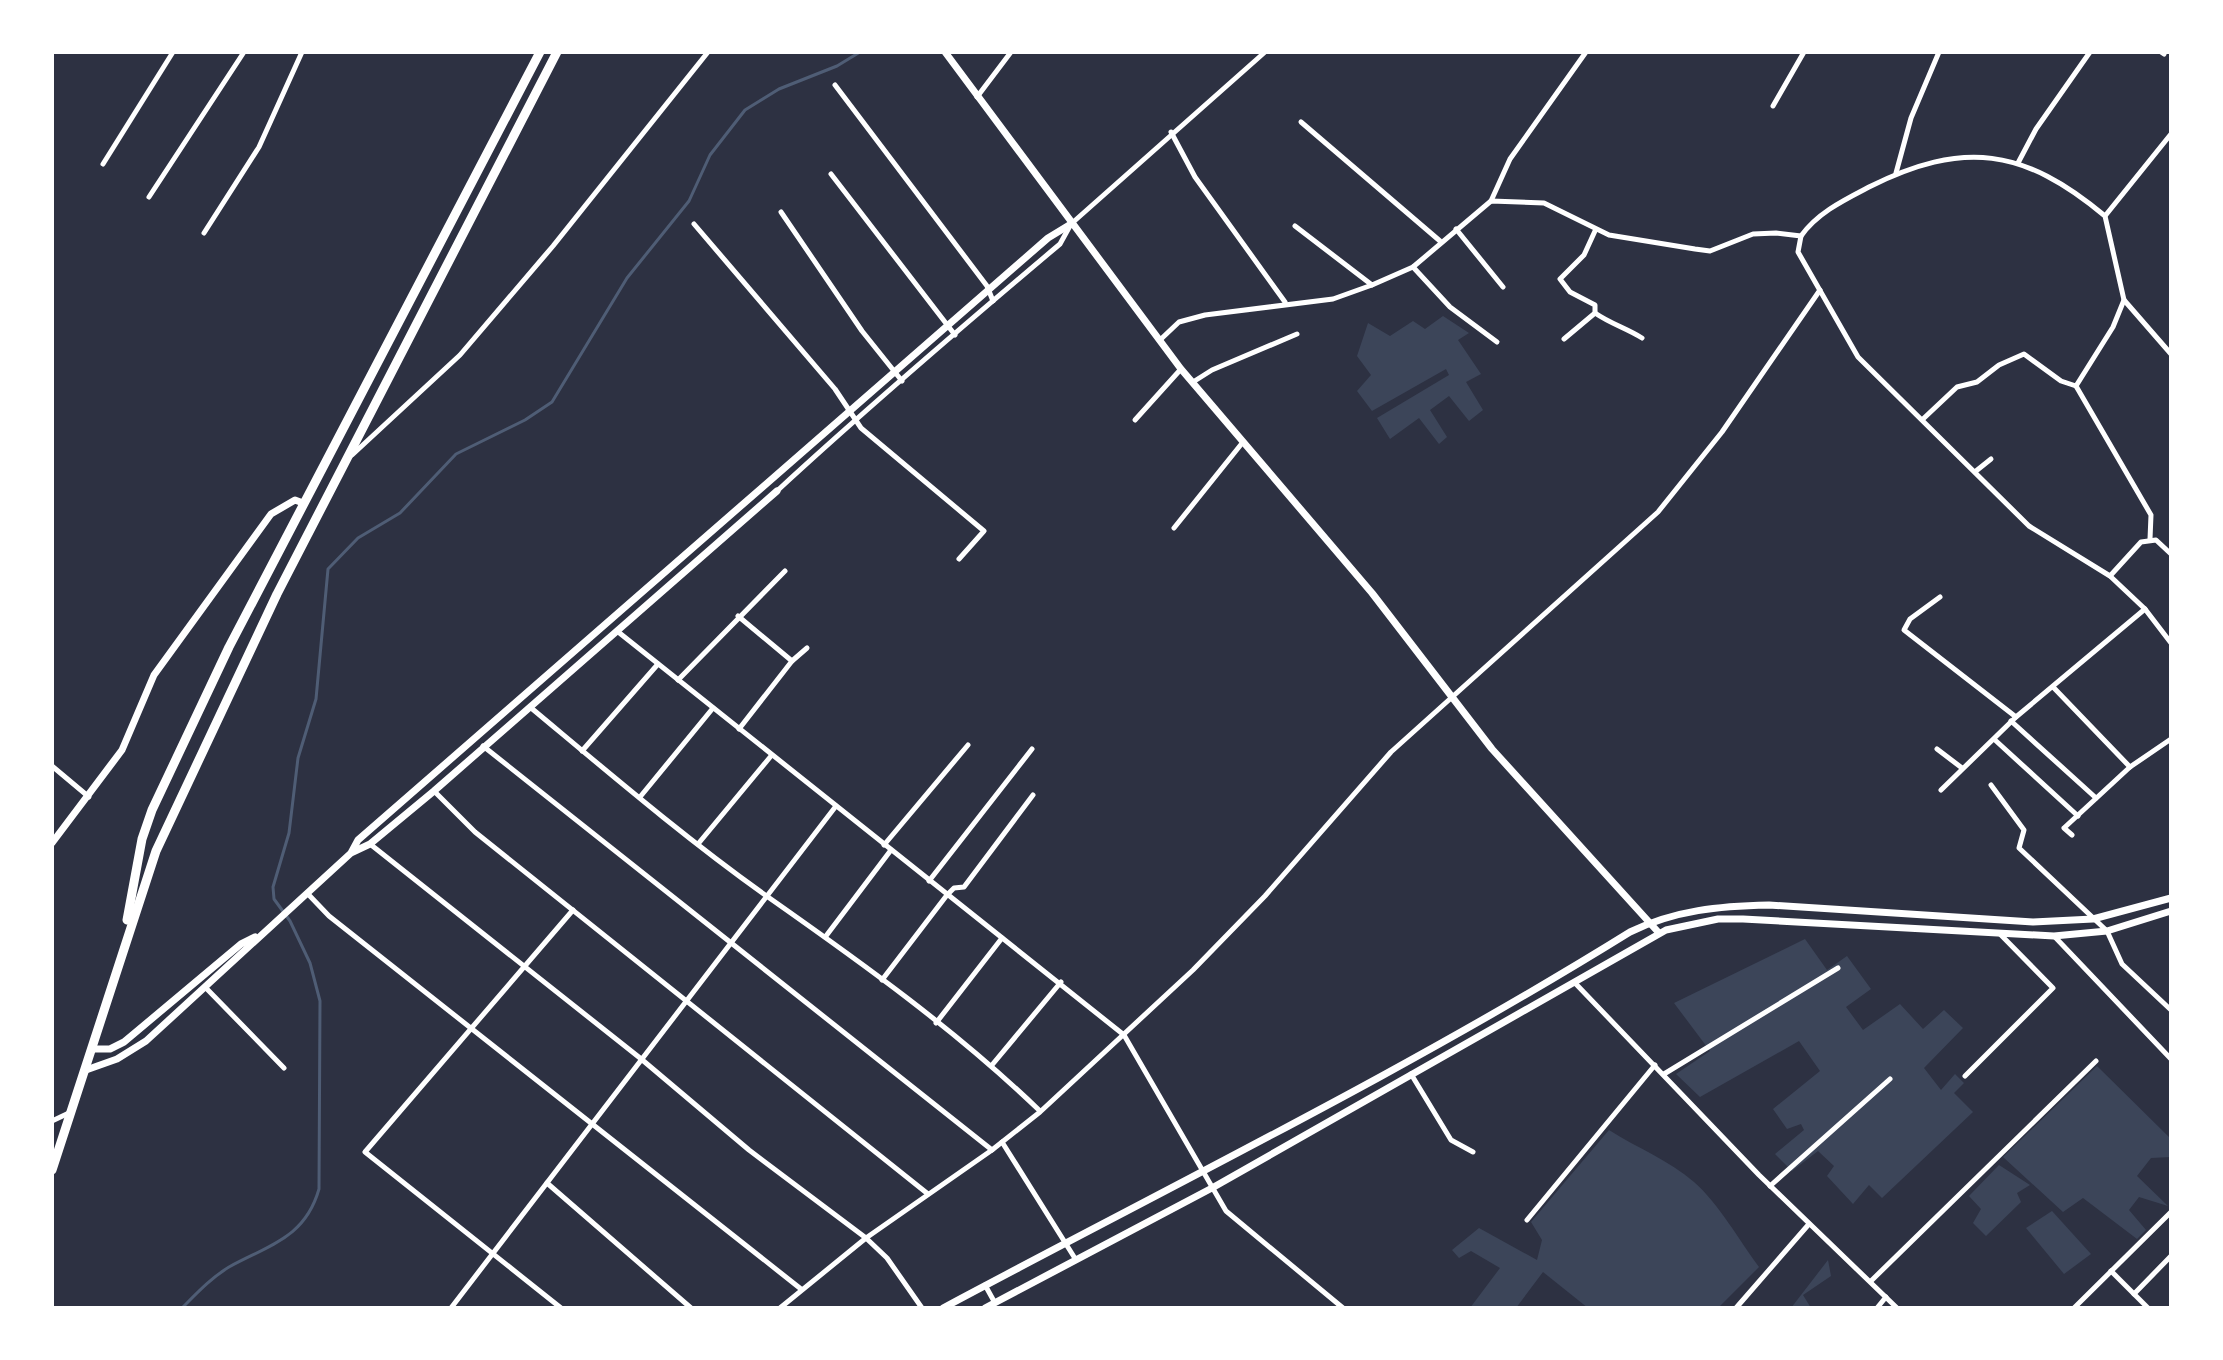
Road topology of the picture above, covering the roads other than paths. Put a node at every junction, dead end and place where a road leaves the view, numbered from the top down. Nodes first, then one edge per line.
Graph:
1 (173, 52) edge
2 (244, 52) edge
3 (302, 52) edge
4 (540, 52) edge
5 (557, 52) edge
6 (708, 52) edge
7 (945, 52) edge
8 (1011, 52) edge
9 (1265, 52) edge
10 (1586, 52) edge
11 (1804, 52) edge
12 (2090, 52) edge
13 (1936, 53) edge
14 (835, 85) dead end
15 (976, 97) junction
16 (1773, 106) dead end
17 (1301, 122) dead end
18 (1171, 132) junction
19 (2171, 134) edge
20 (2018, 163) junction
21 (103, 164) dead end
22 (1896, 173) junction
23 (831, 174) dead end
24 (149, 197) dead end
25 (1491, 201) junction
26 (781, 212) dead end
27 (2105, 216) junction
28 (694, 224) dead end
29 (1071, 224) junction
30 (1295, 226) dead end
31 (1456, 229) junction
32 (1595, 231) junction
33 (204, 233) dead end
34 (1801, 236) junction
35 (1440, 241) junction
36 (1413, 267) junction
37 (1372, 285) junction
38 (1503, 287) dead end
39 (1820, 290) junction
40 (987, 292) junction
41 (2124, 300) junction
42 (993, 301) junction
43 (1285, 302) junction
44 (1595, 313) junction
45 (947, 327) junction
46 (1297, 334) dead end
47 (955, 335) junction
48 (1642, 338) dead end
49 (1564, 339) dead end
50 (1160, 340) junction
51 (1497, 342) dead end
52 (2171, 354) edge
53 (1181, 369) junction
54 (894, 373) junction
55 (902, 381) junction
56 (1193, 382) junction
57 (2076, 386) junction
58 (850, 411) junction
59 (1923, 419) junction
60 (854, 420) junction
61 (1135, 420) dead end
62 (1244, 442) junction
63 (347, 459) junction
64 (1991, 459) dead end
65 (1976, 471) junction
66 (777, 491) joint
67 (303, 503) junction
68 (1174, 528) dead end
69 (2150, 539) junction
70 (2171, 554) edge
71 (959, 559) dead end
72 (785, 571) dead end
73 (2110, 576) junction
74 (1940, 597) dead end
75 (2145, 609) junction
76 (738, 616) junction
77 (617, 631) junction
78 (2171, 643) edge
79 (807, 648) dead end
80 (792, 661) junction
81 (658, 664) junction
82 (678, 680) junction
83 (2054, 688) junction
84 (1451, 697) junction
85 (530, 707) junction
86 (713, 708) junction
87 (2014, 719) junction
88 (739, 729) junction
89 (2171, 739) edge
90 (1995, 740) junction
91 (968, 745) dead end
92 (482, 746) junction
93 (1032, 749) dead end
94 (1937, 749) dead end
95 (582, 751) junction
96 (771, 756) junction
97 (52, 766) edge
98 (2130, 767) junction
99 (1962, 768) junction
100 (1991, 785) dead end
101 (1941, 790) dead end
102 (434, 791) junction
103 (1033, 795) dead end
104 (90, 797) junction
105 (640, 797) junction
106 (2096, 798) junction
107 (836, 806) junction
108 (2078, 816) junction
109 (2072, 835) dead end
110 (52, 843) edge
111 (370, 844) junction
112 (698, 844) junction
113 (884, 845) junction
114 (891, 850) junction
115 (351, 853) junction
116 (929, 881) junction
117 (307, 893) junction
118 (947, 895) junction
119 (767, 896) junction
120 (2171, 898) edge
121 (573, 910) junction
122 (2171, 911) edge
123 (2093, 919) junction
124 (1649, 923) junction
125 (2107, 931) junction
126 (1659, 933) junction
127 (1999, 933) junction
128 (257, 936) junction
129 (826, 936) junction
130 (2054, 936) junction
131 (1002, 938) junction
132 (729, 945) junction
133 (122, 947) junction
134 (523, 966) junction
135 (1838, 968) dead end
136 (882, 980) junction
137 (1061, 982) junction
138 (1575, 983) junction
139 (206, 988) junction
140 (686, 1000) junction
141 (2171, 1010) edge
142 (936, 1023) junction
143 (471, 1026) junction
144 (1124, 1035) junction
145 (92, 1049) junction
146 (640, 1058) junction
147 (2171, 1059) edge
148 (2096, 1061) dead end
149 (992, 1065) junction
150 (1655, 1065) junction
151 (284, 1068) dead end
152 (86, 1070) junction
153 (1411, 1074) junction
154 (1664, 1074) junction
155 (1965, 1076) dead end
156 (1890, 1079) dead end
157 (72, 1111) junction
158 (1040, 1112) junction
159 (52, 1121) edge
160 (589, 1124) junction
161 (1002, 1142) junction
162 (992, 1150) junction
163 (1473, 1152) dead end
164 (52, 1170) edge
165 (1203, 1173) junction
166 (547, 1183) junction
167 (1770, 1186) junction
168 (1212, 1188) junction
169 (928, 1194) junction
170 (2171, 1212) edge
171 (1527, 1220) dead end
172 (1809, 1224) junction
173 (866, 1238) junction
174 (1066, 1243) junction
175 (494, 1252) junction
176 (2171, 1256) edge
177 (1076, 1260) junction
178 (2111, 1271) junction
179 (1871, 1281) junction
180 (985, 1285) junction
181 (801, 1289) junction
182 (2134, 1294) junction
183 (1886, 1297) junction
184 (2141, 1301) junction
185 (995, 1303) junction
186 (451, 1308) edge
187 (561, 1308) edge
188 (691, 1308) edge
189 (780, 1308) edge
190 (922, 1308) edge
191 (943, 1308) edge
192 (985, 1308) edge
193 (1343, 1308) edge
194 (1736, 1308) edge
195 (1877, 1308) edge
196 (1897, 1308) edge
197 (2074, 1308) edge
198 (2134, 1308) edge
199 (2148, 1308) edge

1 - 21 street
2 - 24 street
3 - 33 street
4 - 67 highway
5 - 63 highway
6 - 63 street
7 - 15 street
8 - 15 street
9 - 18 street
10 - 25 street
11 - 16 street
12 - 20 street
13 - 22 street
14 - 40 street
15 - 29 street
17 - 35 street
18 - 29 street
18 - 43 street
19 - 27 street
20 - 22 street
20 - 27 street
22 - 34 street
23 - 45 street
25 - 31 street
25 - 32 street
26 - 54 street
27 - 41 street
28 - 58 street
29 - 40 street
29 - 42 street
29 - 50 street
30 - 37 street
31 - 35 street
31 - 38 street
32 - 34 street
32 - 44 street
34 - 39 street
35 - 36 street
36 - 37 street
36 - 51 street
37 - 43 street
39 - 59 street
39 - 84 street
40 - 42 street
40 - 45 street
41 - 52 street
41 - 57 street
42 - 47 street
43 - 50 street
44 - 48 street
44 - 49 street
45 - 47 street
45 - 54 street
46 - 56 street
47 - 55 street
50 - 53 street
53 - 56 street
53 - 61 street
54 - 55 street
54 - 58 street
55 - 60 street
56 - 62 street
57 - 59 street
57 - 69 street
58 - 60 street
58 - 115 street
59 - 65 street
60 - 66 street
60 - 71 street
62 - 68 street
62 - 84 street
63 - 133 highway
64 - 65 street
65 - 73 street
66 - 77 street
67 - 104 street
67 - 133 highway
69 - 70 street
69 - 73 street
72 - 76 street
73 - 75 street
74 - 87 street
75 - 78 street
75 - 83 street
76 - 80 street
76 - 82 street
77 - 81 street
77 - 85 street
79 - 80 street
80 - 88 street
81 - 82 street
81 - 95 street
82 - 86 street
83 - 87 street
83 - 98 street
84 - 124 street
84 - 144 street
85 - 92 street
85 - 95 street
86 - 88 street
86 - 105 street
87 - 90 street
87 - 106 street
88 - 96 street
89 - 98 street
90 - 99 street
90 - 108 street
91 - 113 street
92 - 102 street
92 - 132 street
93 - 116 street
94 - 99 street
95 - 105 street
96 - 107 street
96 - 112 street
97 - 104 street
98 - 106 street
99 - 101 street
100 - 123 street
102 - 111 street
102 - 121 street
103 - 118 street
104 - 110 street
105 - 112 street
106 - 108 street
107 - 113 street
107 - 119 street
108 - 109 street
111 - 115 street
111 - 134 street
112 - 119 street
113 - 114 street
114 - 116 street
114 - 129 street
115 - 117 street
116 - 118 street
117 - 128 street
117 - 143 street
118 - 131 street
118 - 136 street
119 - 129 street
119 - 132 street
120 - 123 street
121 - 134 street
121 - 140 street
122 - 125 street
123 - 124 street
123 - 125 street
124 - 126 street
124 - 165 street
125 - 130 street
125 - 141 street
126 - 127 street
126 - 138 street
127 - 130 street
127 - 155 street
128 - 139 street
128 - 145 street
129 - 136 street
130 - 147 street
131 - 137 street
131 - 142 street
132 - 140 street
132 - 162 street
133 - 145 highway
134 - 143 street
134 - 146 street
135 - 154 street
136 - 142 street
137 - 144 street
137 - 149 street
138 - 150 street
138 - 153 street
139 - 151 street
139 - 152 street
140 - 146 street
140 - 169 street
142 - 149 street
143 - 160 street
143 - 175 street
144 - 158 street
144 - 165 street
145 - 152 highway
146 - 160 street
146 - 173 street
148 - 179 street
149 - 158 street
150 - 154 street
150 - 171 street
152 - 157 highway
153 - 163 street
153 - 168 street
154 - 167 street
156 - 167 street
157 - 159 street
157 - 164 highway
158 - 161 street
160 - 166 street
160 - 181 street
161 - 162 street
161 - 174 street
162 - 169 street
165 - 168 street
165 - 174 street
166 - 175 street
166 - 188 street
167 - 172 street
168 - 177 street
168 - 193 street
169 - 173 street
170 - 178 street
172 - 179 street
172 - 194 street
173 - 181 street
173 - 190 street
174 - 177 street
174 - 180 street
175 - 186 street
175 - 187 street
176 - 182 street
177 - 185 street
178 - 182 street
178 - 197 street
179 - 183 street
180 - 185 street
180 - 191 street
181 - 189 street
182 - 184 street
183 - 195 street
183 - 196 street
184 - 198 street
184 - 199 street
185 - 192 street

